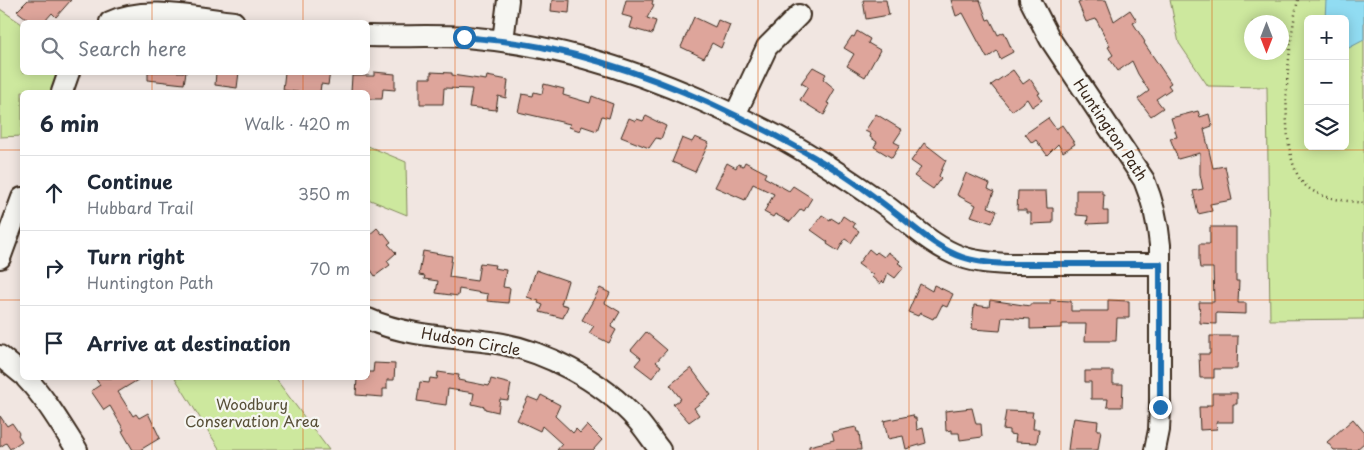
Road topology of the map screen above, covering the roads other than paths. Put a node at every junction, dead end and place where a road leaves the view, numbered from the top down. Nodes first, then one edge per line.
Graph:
1 (508, 0) edge
2 (1030, 0) edge
3 (799, 15) dead end
4 (115, 20) edge
5 (214, 20) edge
6 (370, 36) edge
7 (503, 41) junction
8 (68, 75) edge
9 (63, 90) edge
10 (735, 115) junction
11 (20, 203) edge
12 (0, 258) edge
13 (1160, 264) junction
14 (370, 320) edge
15 (0, 356) edge
16 (20, 372) edge
17 (28, 380) edge
18 (77, 450) edge
19 (660, 450) edge
20 (1154, 450) edge

1 - 7 street
2 - 13 street, Huntington Path
3 - 10 street
4 - 5 street
6 - 7 street
7 - 10 street
8 - 9 street
10 - 13 street
11 - 12 street
13 - 20 street, Huntington Path
14 - 19 street, Hudson Circle
15 - 16 street
17 - 18 street

